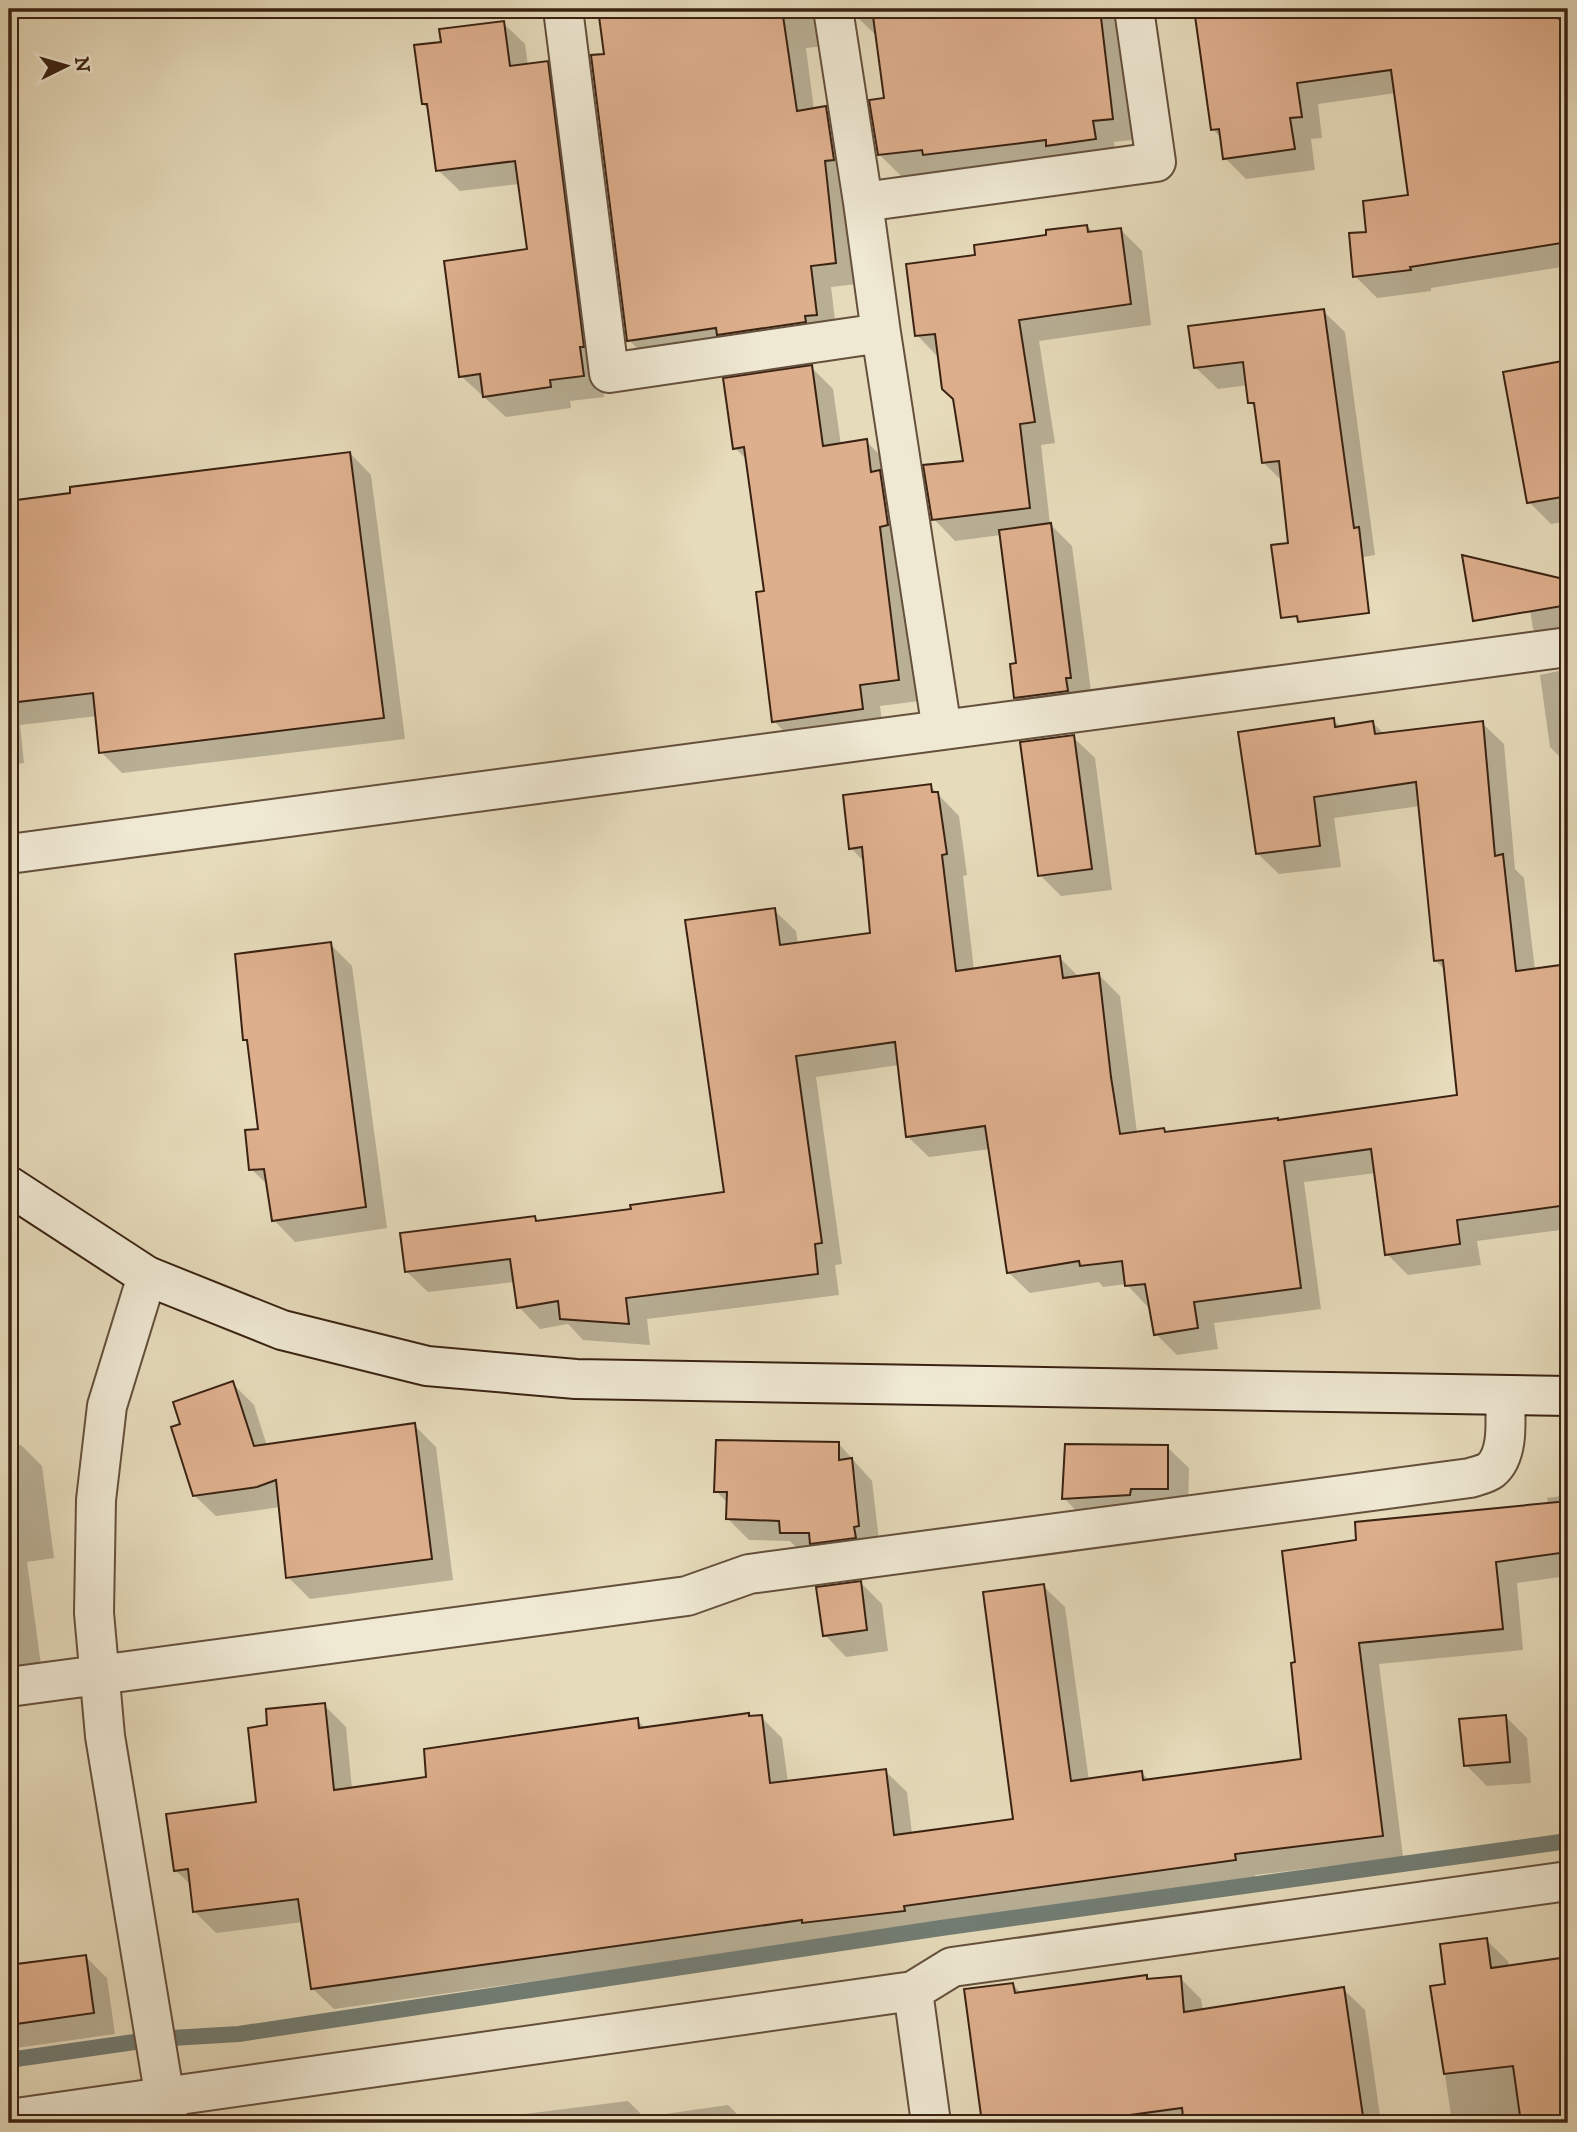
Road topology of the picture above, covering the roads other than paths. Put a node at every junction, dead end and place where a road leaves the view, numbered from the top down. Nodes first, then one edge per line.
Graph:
1 (563, 9) edge
2 (833, 9) edge
3 (1134, 9) edge
4 (863, 202) junction
5 (881, 333) junction
6 (1568, 647) edge
7 (942, 730) junction
8 (9, 854) edge
9 (9, 1186) edge
10 (147, 1276) junction
11 (1505, 1395) junction
12 (1568, 1396) edge
13 (100, 1675) junction
14 (9, 1687) edge
15 (1568, 1881) edge
16 (913, 1991) junction
17 (166, 2110) edge
18 (9, 2119) edge
19 (931, 2123) edge

1 - 5 street
2 - 4 street
3 - 4 street
4 - 5 street
5 - 7 street
6 - 7 street
7 - 8 street
9 - 10 street
10 - 11 street
10 - 13 street
11 - 12 street
11 - 13 street
13 - 14 street
13 - 17 street
15 - 16 street
16 - 17 street
16 - 19 street
17 - 18 street

